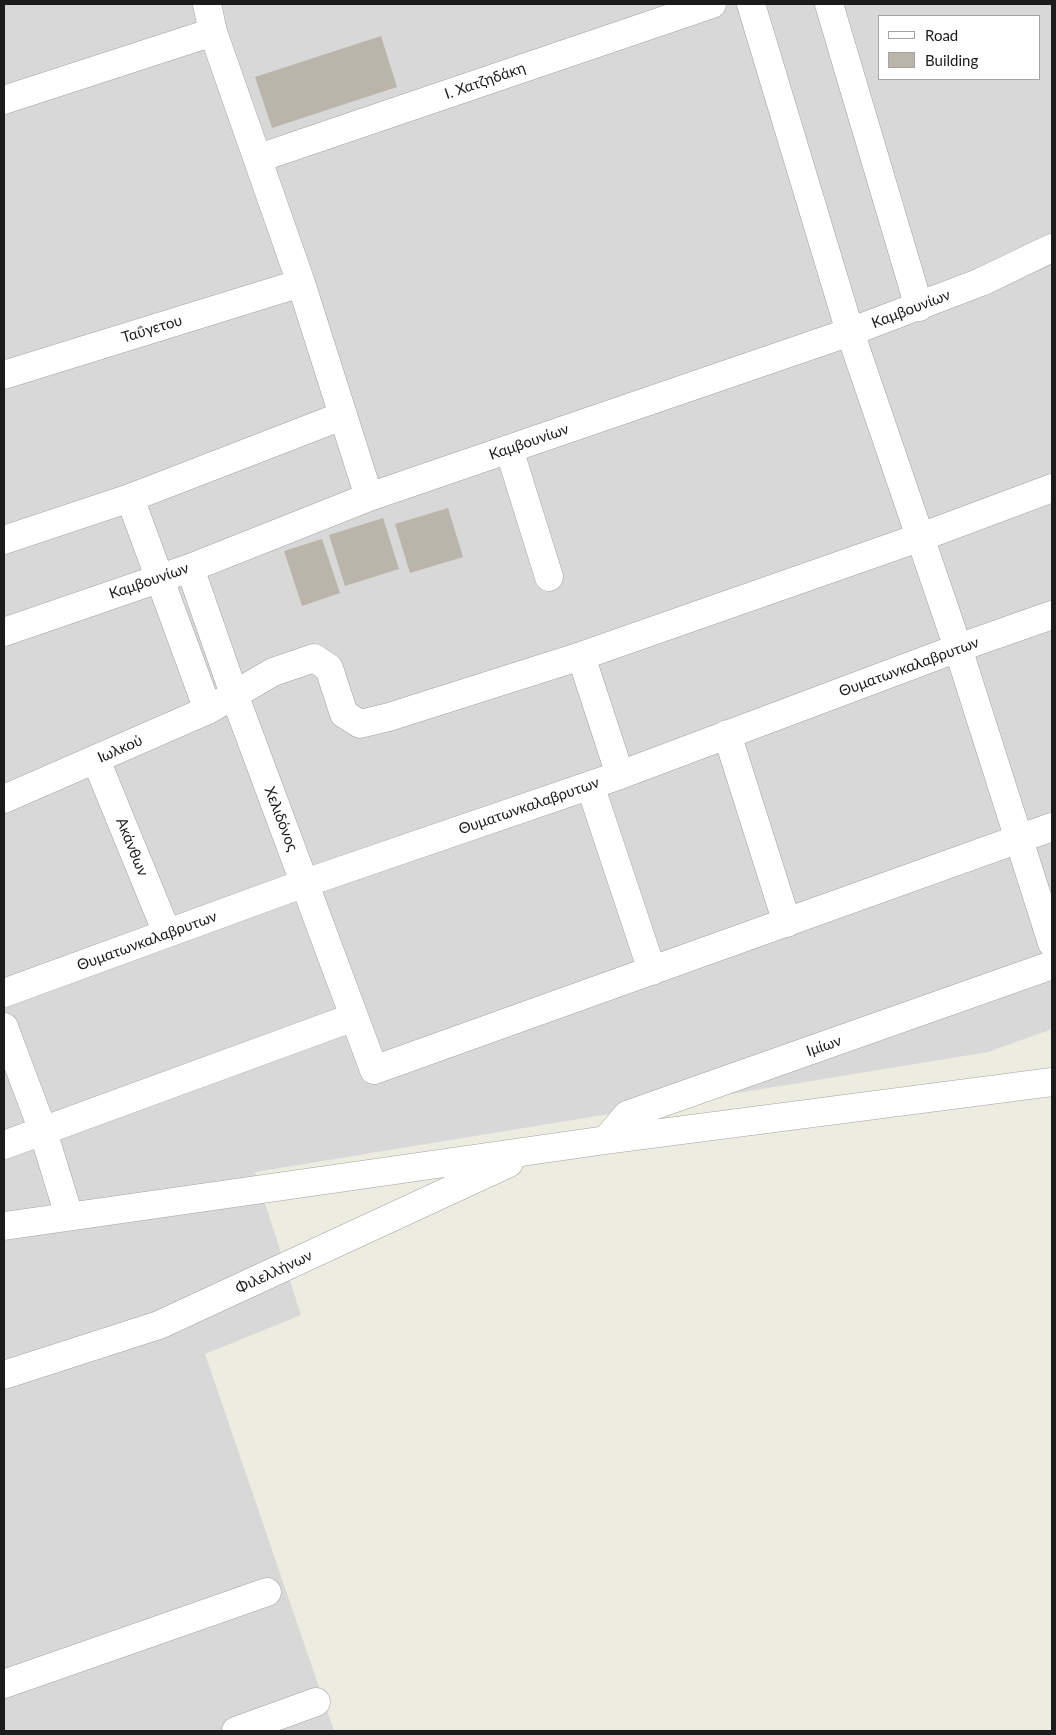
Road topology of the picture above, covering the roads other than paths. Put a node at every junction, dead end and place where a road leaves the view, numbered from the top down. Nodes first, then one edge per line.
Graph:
1 (207, 4) edge
2 (712, 4) edge
3 (750, 4) edge
4 (829, 4) edge
5 (213, 32) junction
6 (4, 100) edge
7 (258, 158) junction
8 (1052, 248) edge
9 (301, 282) junction
10 (919, 307) junction
11 (850, 332) junction
12 (4, 375) edge
13 (342, 416) junction
14 (509, 449) junction
15 (1052, 488) edge
16 (368, 497) junction
17 (130, 498) junction
18 (921, 537) junction
19 (4, 540) edge
20 (190, 568) junction
21 (549, 577) dead end
22 (159, 578) junction
23 (1052, 615) edge
24 (4, 632) edge
25 (958, 648) junction
26 (581, 656) junction
27 (234, 694) junction
28 (208, 710) junction
29 (727, 734) junction
30 (96, 760) junction
31 (620, 775) junction
32 (590, 785) junction
33 (4, 799) edge
34 (1052, 827) edge
35 (1019, 840) junction
36 (305, 882) junction
37 (787, 923) junction
38 (167, 933) junction
39 (1052, 943) edge
40 (1052, 965) edge
41 (652, 971) junction
42 (4, 993) edge
43 (354, 1017) junction
44 (4, 1027) edge
45 (1052, 1082) edge
46 (43, 1130) junction
47 (606, 1140) junction
48 (4, 1145) edge
49 (536, 1150) junction
50 (70, 1216) junction
51 (4, 1226) edge
52 (4, 1375) edge
53 (267, 1592) dead end
54 (4, 1684) edge
55 (316, 1702) dead end
56 (236, 1731) edge

1 - 5 street
2 - 7 street, Ι. Χατζηδάκη
3 - 11 street
4 - 10 street
5 - 6 street
5 - 7 street
7 - 9 street
8 - 10 street, Καμβουνίων
9 - 12 street, Ταΰγετου
9 - 13 street
10 - 11 street, Καμβουνίων
11 - 14 street, Καμβουνίων
11 - 18 street
13 - 16 street
13 - 17 street
14 - 16 street, Καμβουνίων
14 - 21 street
15 - 18 street
16 - 20 street, Καμβουνίων
17 - 19 street
17 - 22 street
18 - 25 street
18 - 26 street
20 - 22 street, Καμβουνίων
20 - 27 street, Χελιδόνος
22 - 24 street, Καμβουνίων
22 - 28 street
23 - 25 street, Θυματωνκαλαβρυτων
25 - 29 street, Θυματωνκαλαβρυτων
25 - 35 street
26 - 27 street, Ιωλκού
26 - 31 street
27 - 28 street, Ιωλκού
27 - 36 street, Χελιδόνος
28 - 30 street, Ιωλκού
29 - 31 street, Θυματωνκαλαβρυτων
29 - 37 street
30 - 33 street, Ιωλκού
30 - 38 street, Ακάνθων
31 - 32 street, Θυματωνκαλαβρυτων
32 - 36 street, Θυματωνκαλαβρυτων
32 - 41 street
34 - 35 street
35 - 37 street
35 - 39 street
36 - 38 street, Θυματωνκαλαβρυτων
36 - 43 street, Χελιδόνος
37 - 41 street
38 - 42 street, Θυματωνκαλαβρυτων
40 - 47 street, Ιμίων
41 - 43 street, Χελιδόνος
43 - 46 street
44 - 46 street
45 - 47 street
46 - 48 street
46 - 50 street
47 - 49 street
49 - 50 street
49 - 52 street, Φιλελλήνων
50 - 51 street
53 - 54 street
55 - 56 street

